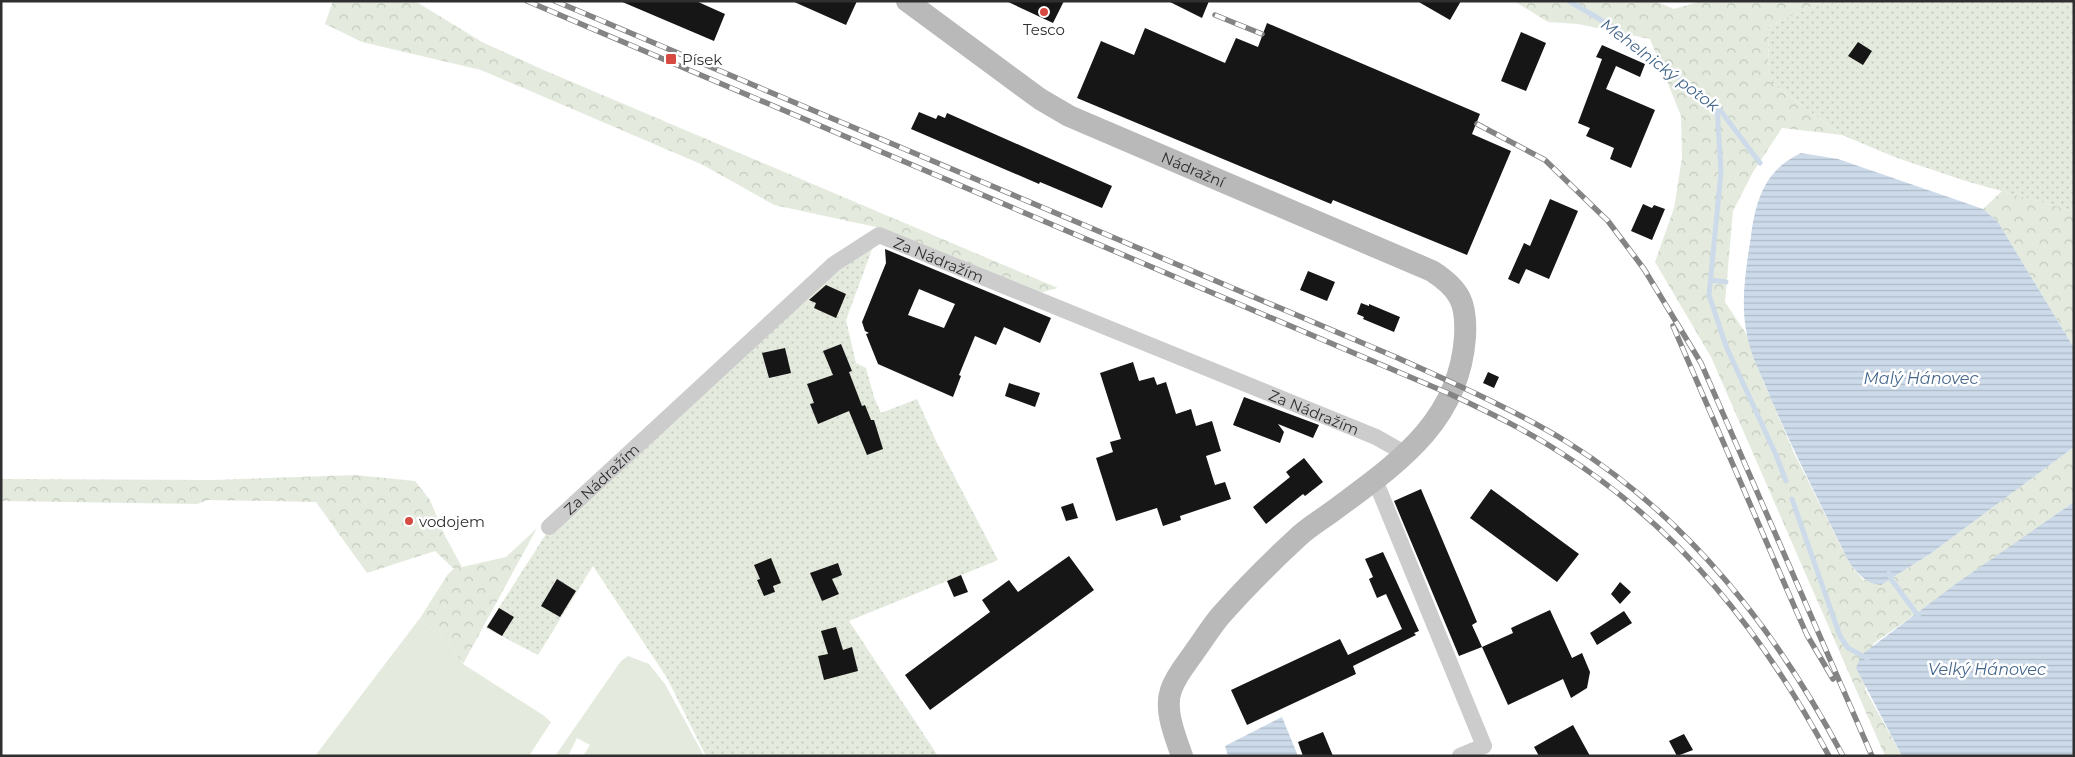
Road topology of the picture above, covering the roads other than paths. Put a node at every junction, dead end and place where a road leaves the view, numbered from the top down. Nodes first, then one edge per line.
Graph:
1 (907, 1) edge
2 (1406, 454) junction
3 (1375, 480) junction
4 (549, 527) dead end
5 (1182, 756) edge
6 (1460, 756) edge

1 - 2 main road, Nádražní
2 - 3 main road
2 - 4 street, Za Nádražím
3 - 5 main road
3 - 6 street

